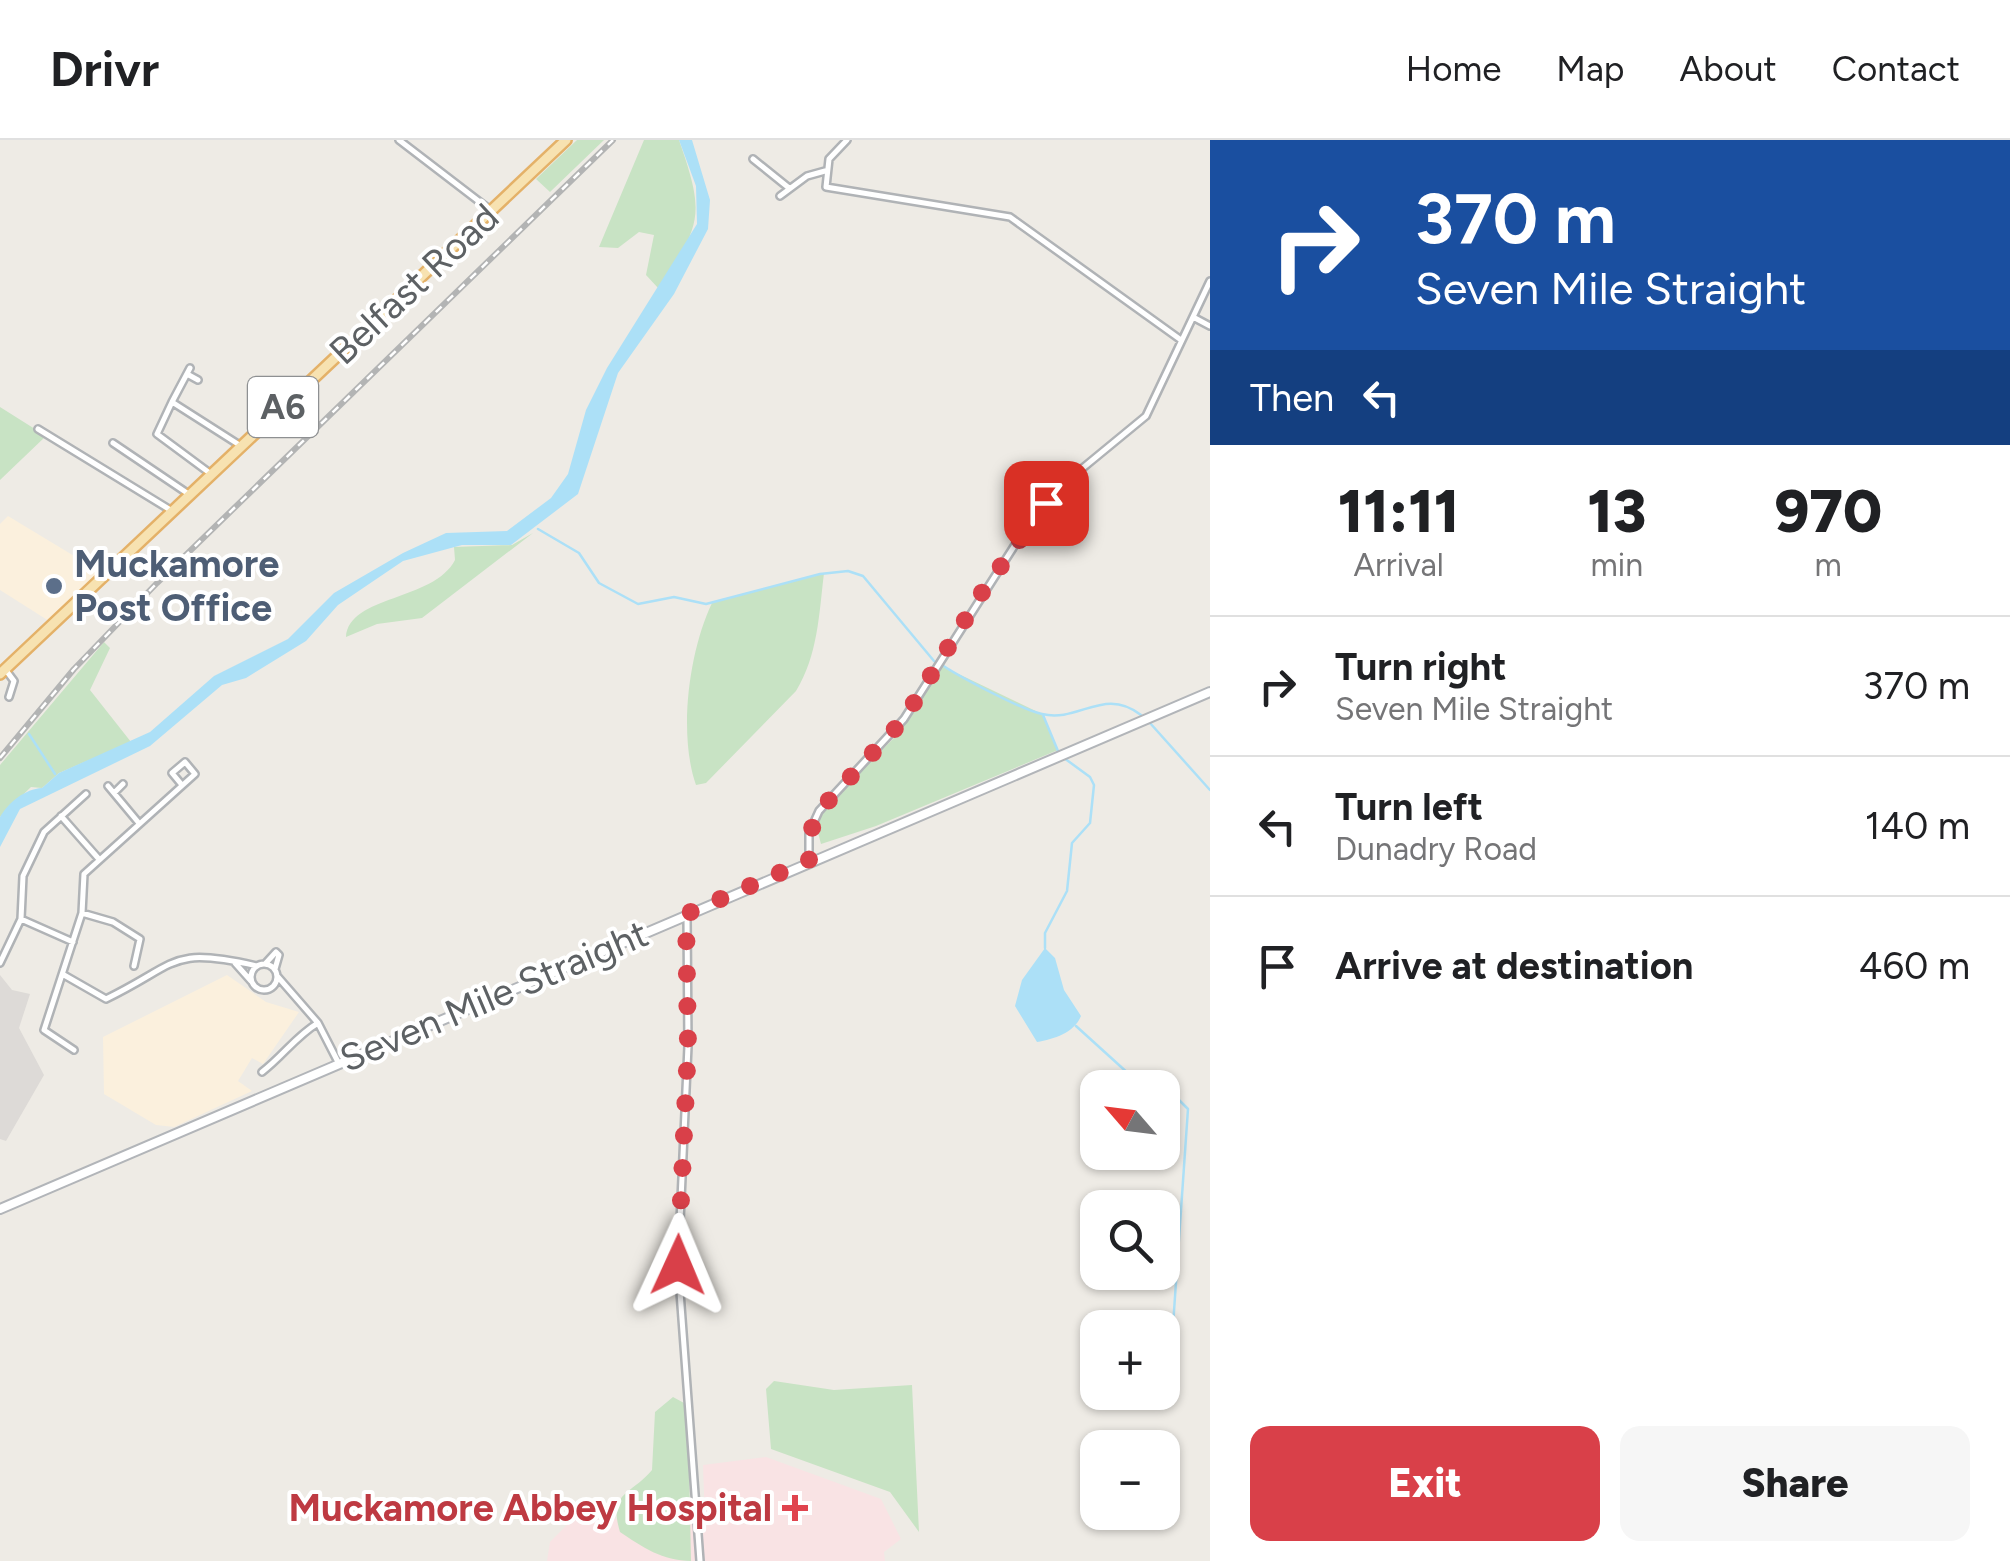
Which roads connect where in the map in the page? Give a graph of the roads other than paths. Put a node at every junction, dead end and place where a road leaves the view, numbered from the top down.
1 (398, 140) edge
2 (566, 140) edge
3 (847, 140) edge
4 (753, 158) dead end
5 (824, 172) junction
6 (790, 188) junction
7 (780, 196) dead end
8 (492, 211) junction
9 (1210, 281) edge
10 (1194, 317) junction
11 (1210, 326) edge
12 (1181, 340) junction
13 (198, 380) dead end
14 (172, 402) junction
15 (38, 429) dead end
16 (112, 443) dead end
17 (241, 446) junction
18 (212, 474) junction
19 (190, 495) junction
20 (172, 512) junction
21 (3, 672) edge
22 (1210, 692) edge
23 (8, 697) dead end
24 (123, 784) dead end
25 (182, 785) junction
26 (108, 786) dead end
27 (114, 793) junction
28 (86, 794) dead end
29 (61, 816) junction
30 (139, 823) junction
31 (98, 858) junction
32 (809, 860) junction
33 (82, 912) junction
34 (686, 914) junction
35 (21, 920) junction
36 (73, 942) junction
37 (228, 958) junction
38 (0, 963) edge
39 (264, 964) junction
40 (134, 966) dead end
41 (256, 966) junction
42 (276, 973) junction
43 (64, 975) junction
44 (251, 981) junction
45 (267, 990) junction
46 (291, 996) junction
47 (318, 1024) junction
48 (74, 1050) dead end
49 (338, 1062) junction
50 (262, 1072) dead end
51 (0, 1209) edge
52 (700, 1561) edge

1 - 8 street
2 - 8 main road, Belfast Road / A6
3 - 5 street
4 - 6 street
5 - 6 street
5 - 12 street
6 - 7 street
8 - 17 main road, Belfast Road / A6
9 - 10 street
10 - 11 street
10 - 12 street
12 - 32 street
13 - 14 street
14 - 17 street
14 - 18 street
15 - 20 street
16 - 19 street
17 - 18 main road, Belfast Road / A6
18 - 19 main road, Belfast Road / A6
19 - 20 main road, Belfast Road / A6
20 - 21 main road, Belfast Road / A6
21 - 23 street
22 - 32 main road, Seven Mile Straight
24 - 27 street
25 - 25 street
25 - 30 street
26 - 27 street
27 - 30 street
28 - 29 street
29 - 31 street
29 - 35 street
30 - 31 street
31 - 33 street
32 - 34 main road, Seven Mile Straight
33 - 36 street
33 - 40 street
34 - 49 main road, Seven Mile Straight
34 - 52 street
35 - 36 street
35 - 38 street
36 - 43 street
37 - 41 street
37 - 43 street
37 - 44 street
39 - 41 street
39 - 42 street
39 - 42 street
41 - 44 street
42 - 45 street
42 - 46 street
43 - 48 street
44 - 45 street
45 - 46 street
46 - 47 street
47 - 49 street
47 - 50 street
49 - 51 main road, Seven Mile Straight

